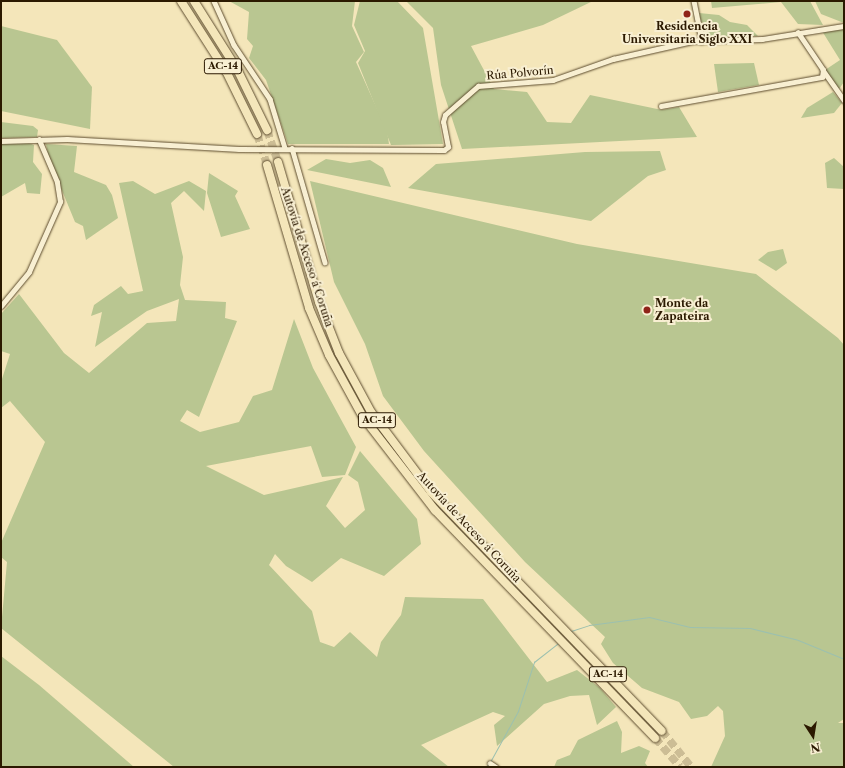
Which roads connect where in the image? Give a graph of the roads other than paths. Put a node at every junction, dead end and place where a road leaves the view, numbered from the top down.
1 (181, 1) edge
2 (194, 1) edge
3 (214, 1) edge
4 (694, 1) edge
5 (844, 26) edge
6 (798, 33) junction
7 (702, 41) junction
8 (823, 70) junction
9 (844, 100) edge
10 (661, 106) dead end
11 (267, 130) tunnel mouth
12 (256, 134) tunnel mouth
13 (39, 140) junction
14 (1, 141) edge
15 (288, 148) junction
16 (278, 162) tunnel mouth
17 (267, 165) tunnel mouth
18 (325, 262) dead end
19 (1, 306) edge
20 (662, 731) tunnel mouth
21 (655, 738) tunnel mouth
22 (490, 763) dead end
23 (496, 767) edge

1 - 12 highway, AC-14
2 - 11 highway, AC-14
3 - 15 street
4 - 7 street
5 - 6 street, Rúa Polvorín
6 - 7 street, Rúa Polvorín
6 - 8 street
7 - 15 street, Rúa Polvorín
8 - 9 street
8 - 10 street
13 - 14 street
13 - 15 street
13 - 19 street
15 - 18 street
16 - 20 highway, Autovía de Acceso á Coruña / AC-14
17 - 21 highway, Autovía de Acceso á Coruña / AC-14
22 - 23 street

